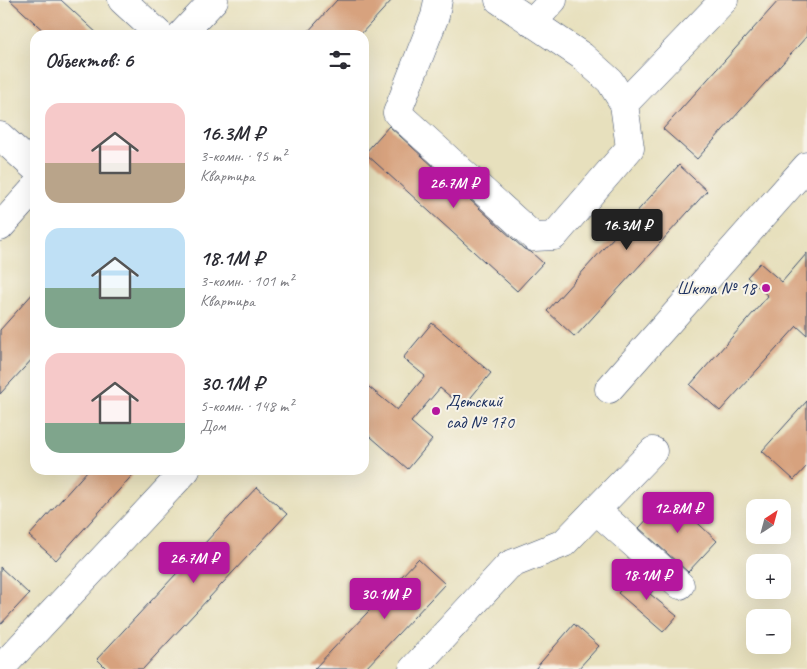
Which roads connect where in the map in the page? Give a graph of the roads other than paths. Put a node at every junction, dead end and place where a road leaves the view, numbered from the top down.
1 (122, 0) edge
2 (214, 0) edge
3 (438, 0) edge
4 (498, 0) edge
5 (553, 0) edge
6 (724, 0) edge
7 (532, 24) junction
8 (155, 30) edge
9 (187, 30) edge
10 (624, 104) junction
11 (0, 136) edge
12 (30, 163) edge
13 (807, 166) edge
14 (30, 194) edge
15 (0, 227) edge
16 (609, 389) dead end
17 (653, 451) dead end
18 (181, 475) edge
19 (596, 510) junction
20 (680, 585) dead end
21 (0, 669) edge
22 (413, 669) edge

1 - 8 lane
2 - 9 lane
3 - 10 lane
4 - 7 lane
5 - 7 lane
6 - 10 lane
7 - 10 lane
11 - 12 lane
13 - 16 lane
14 - 15 lane
17 - 19 lane
18 - 21 lane
19 - 20 lane
19 - 22 lane

